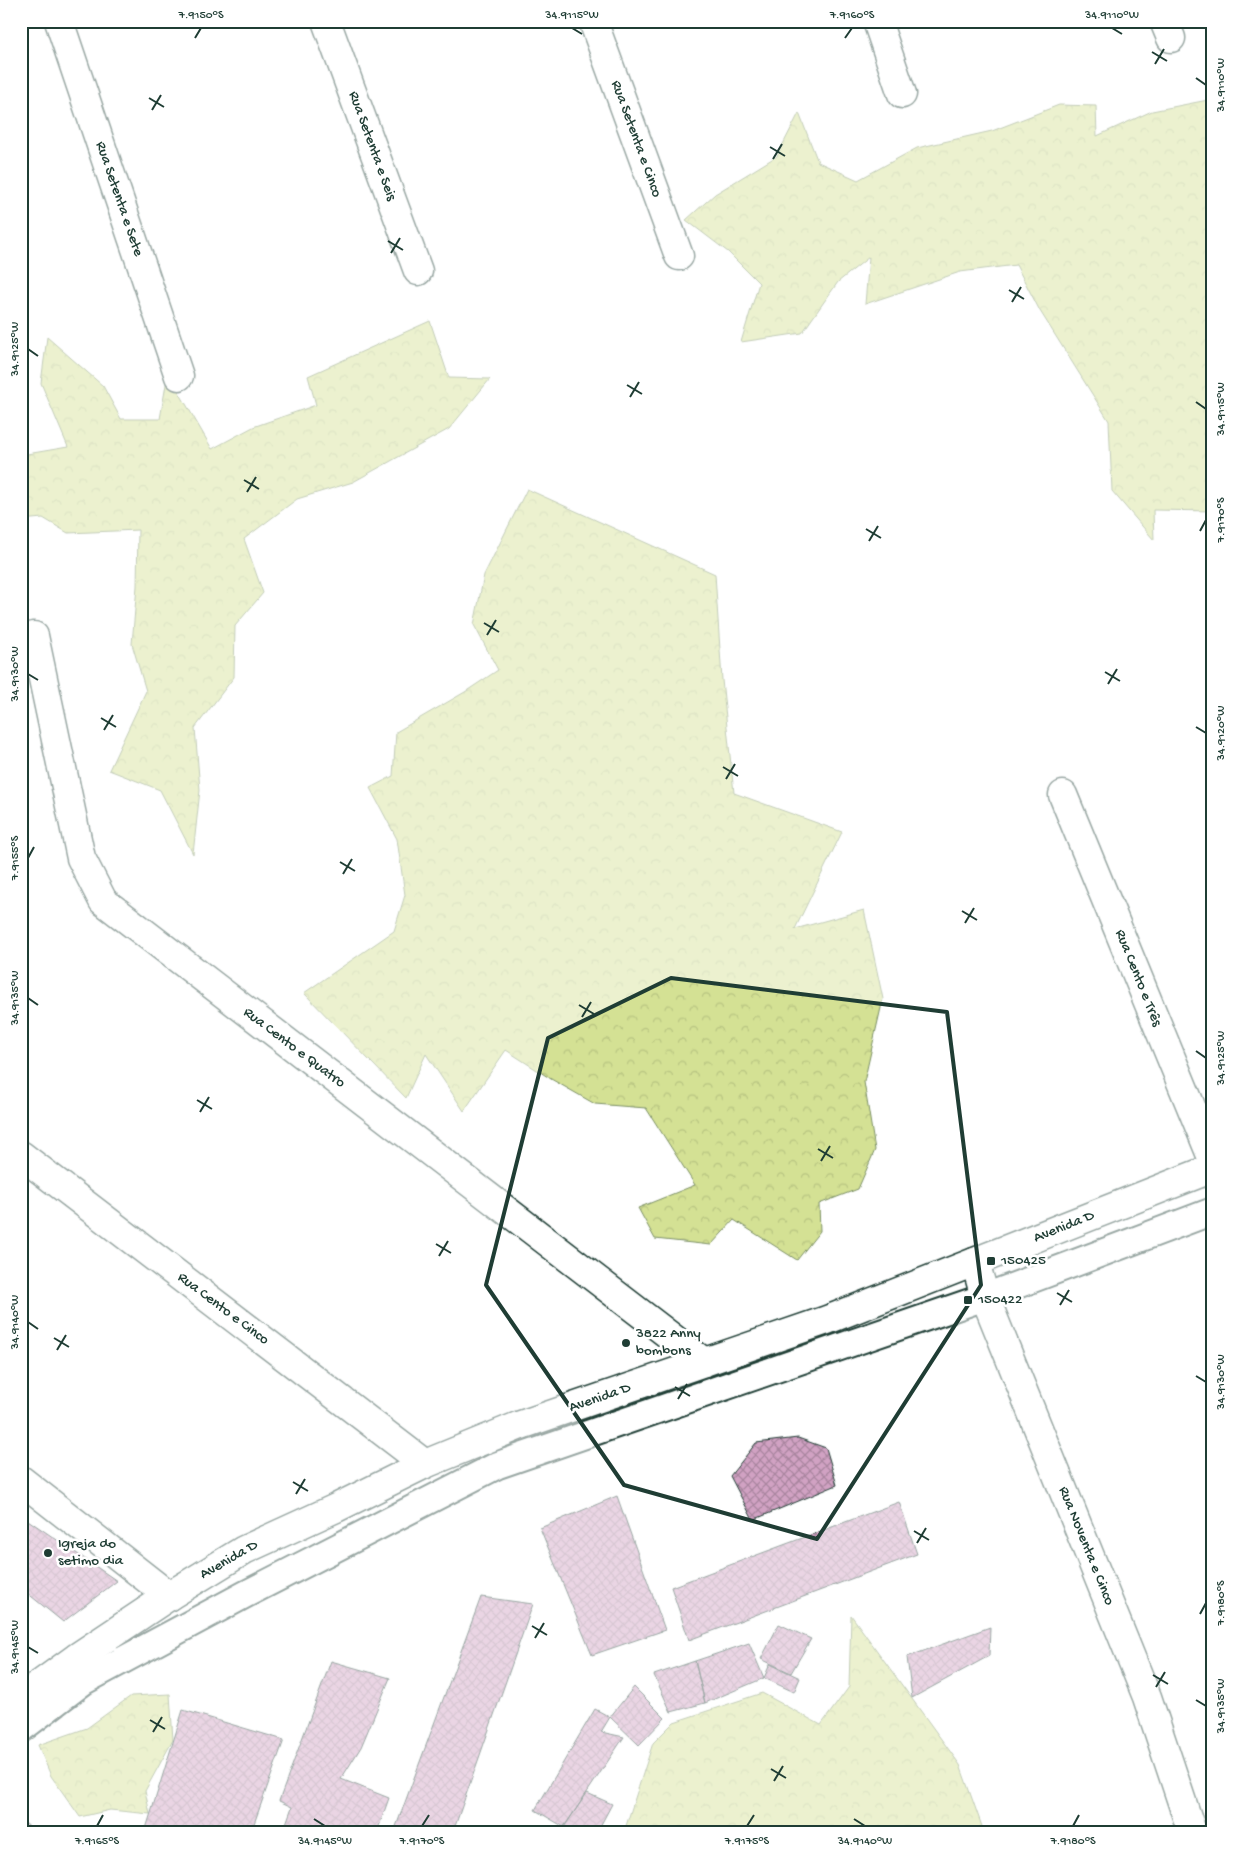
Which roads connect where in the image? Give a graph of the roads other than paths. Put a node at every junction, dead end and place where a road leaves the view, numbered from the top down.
1 (59, 21) edge
2 (326, 21) edge
3 (593, 21) edge
4 (877, 21) edge
5 (902, 94) dead end
6 (679, 256) dead end
7 (418, 271) dead end
8 (179, 376) dead end
9 (34, 636) dead end
10 (1062, 795) dead end
11 (21, 1155) edge
12 (1213, 1160) edge
13 (1213, 1168) edge
14 (1213, 1211) edge
15 (975, 1262) junction
16 (985, 1298) junction
17 (704, 1362) junction
18 (425, 1464) junction
19 (21, 1480) edge
20 (169, 1596) junction
21 (21, 1698) edge
22 (21, 1729) edge
23 (1192, 1832) edge

1 - 8 street, Rua Setenta e Sete
2 - 7 street, Rua Setenta e Seis
3 - 6 street, Rua Setenta e Cinco
4 - 5 street
9 - 17 street, Rua Cento e Quatro
10 - 12 street, Rua Cento e Três
11 - 18 street, Rua Cento e Cinco
13 - 15 street, Avenida D
14 - 16 street, Avenida D
15 - 16 street, Rua Noventa e Cinco
15 - 17 street, Avenida D
16 - 22 street, Avenida D
16 - 23 street, Rua Noventa e Cinco
17 - 18 street, Avenida D
18 - 20 street, Avenida D
19 - 20 street
20 - 21 street, Avenida D

